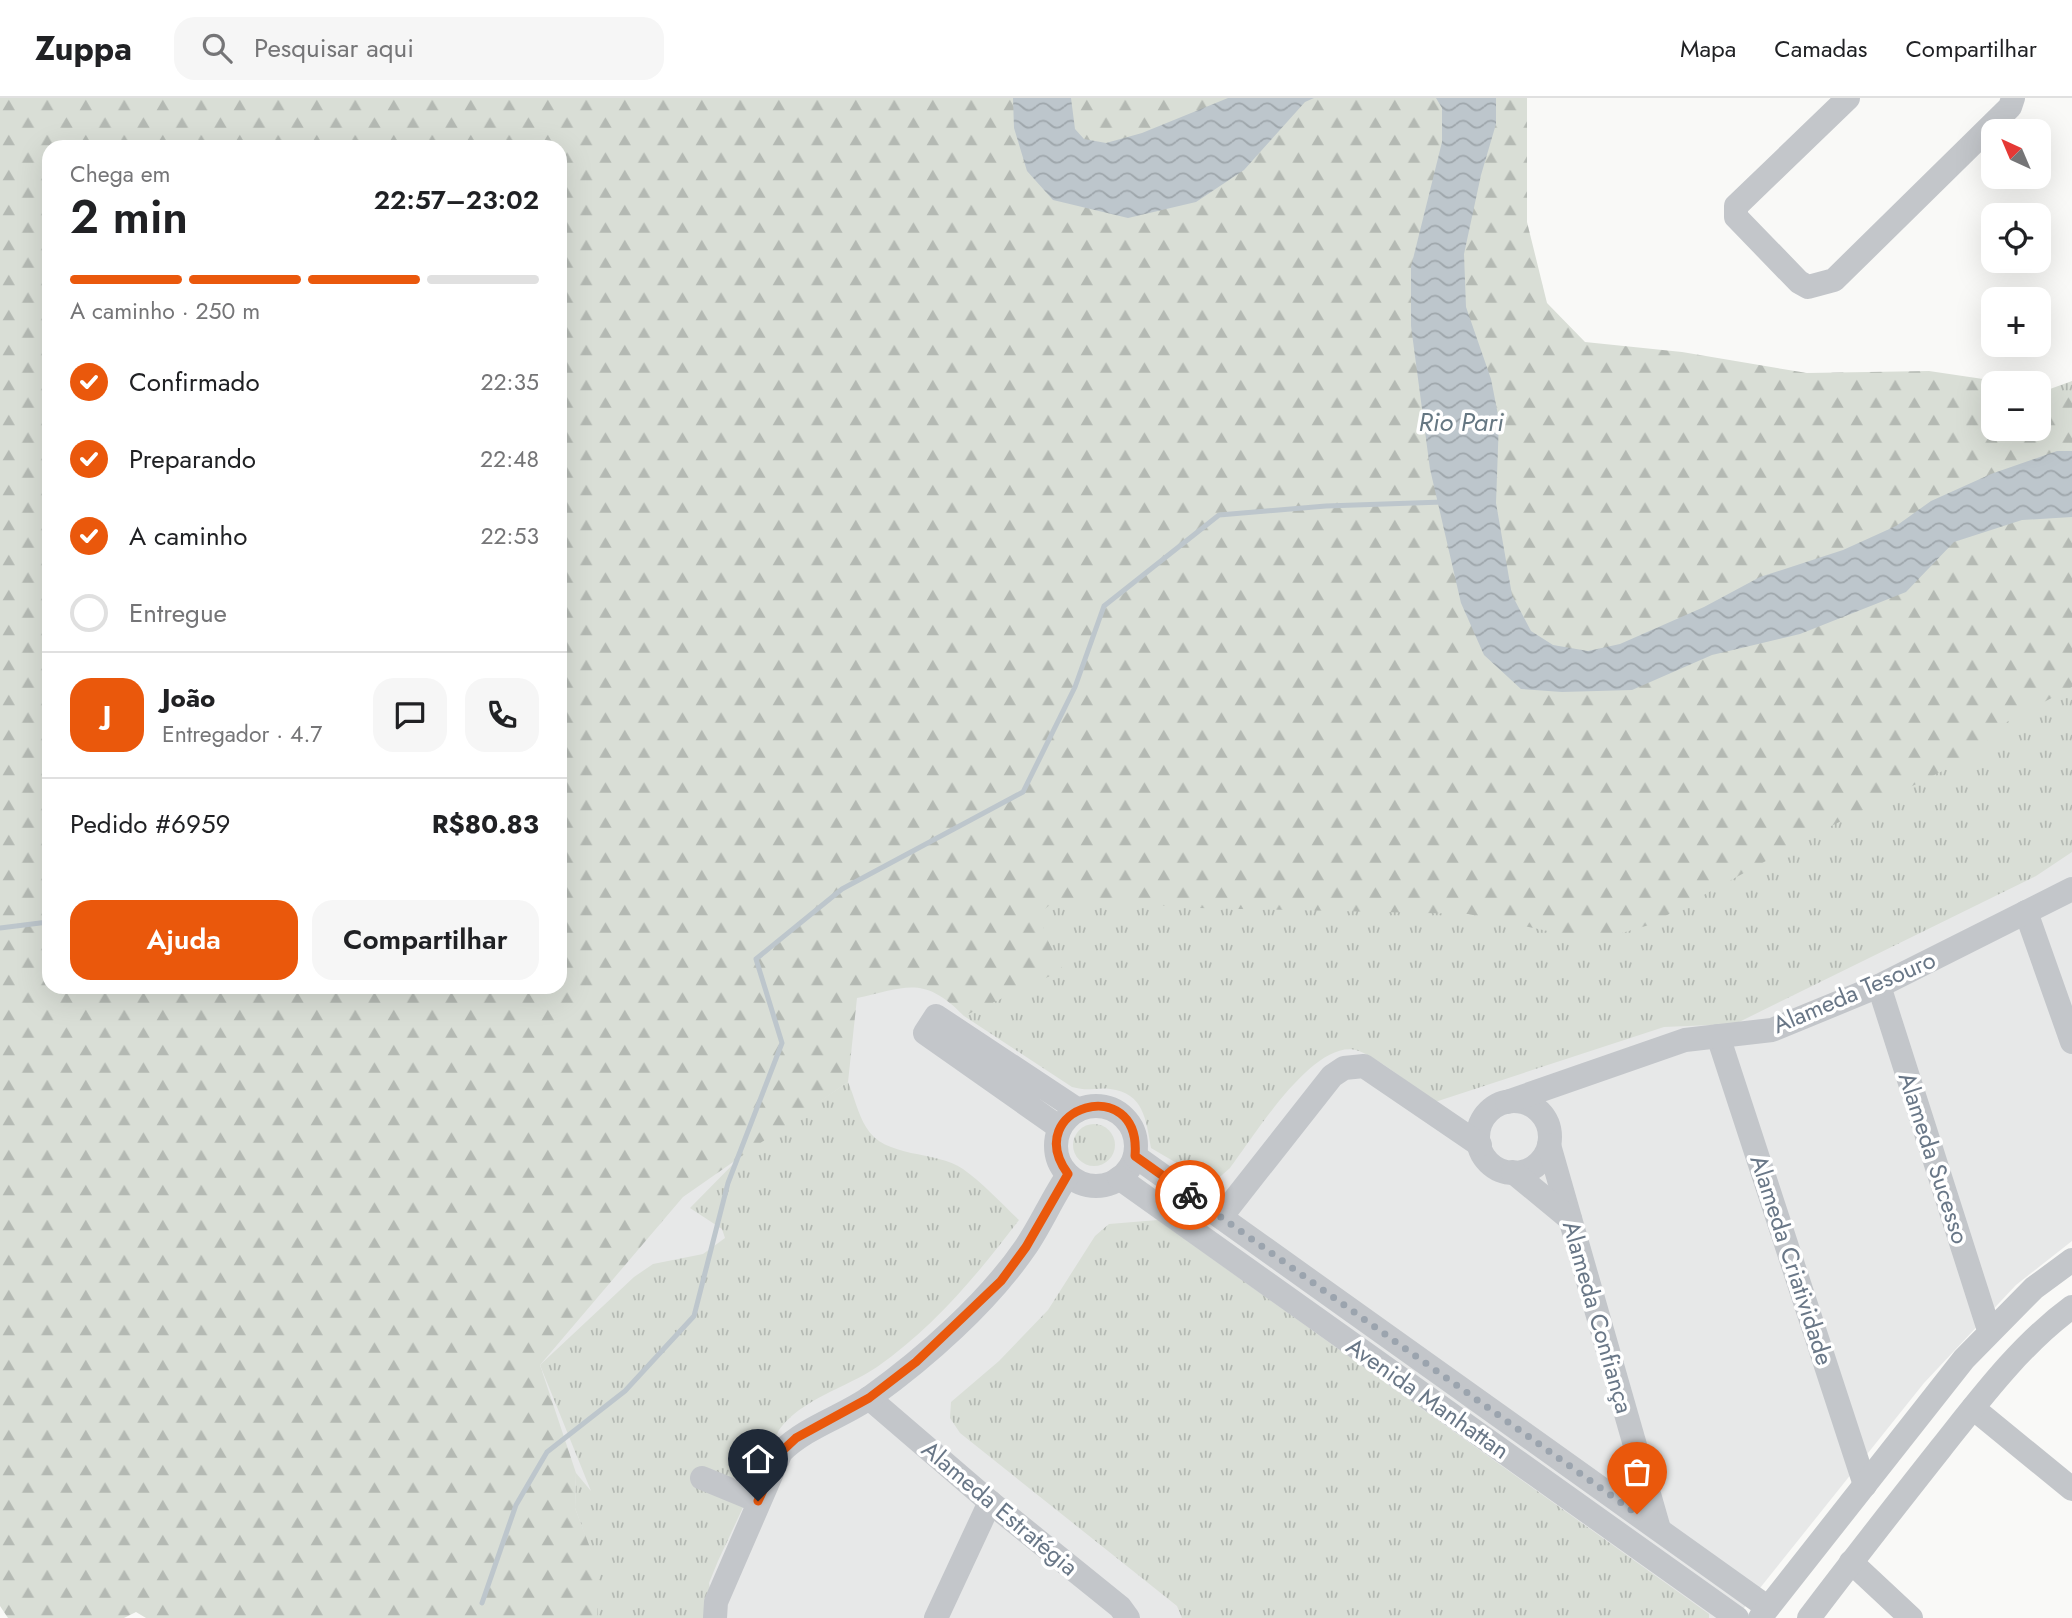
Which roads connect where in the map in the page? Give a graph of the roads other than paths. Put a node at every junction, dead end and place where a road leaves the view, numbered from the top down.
1 (1848, 98) edge
2 (2013, 98) edge
3 (2072, 889) edge
4 (2026, 912) junction
5 (1878, 986) junction
6 (1718, 1036) junction
7 (2072, 1042) edge
8 (1555, 1084) junction
9 (1501, 1104) junction
10 (1078, 1110) junction
11 (1543, 1117) junction
12 (1452, 1126) junction
13 (1060, 1128) junction
14 (1479, 1145) junction
15 (1549, 1145) junction
16 (1135, 1156) junction
17 (1513, 1172) junction
18 (1068, 1174) junction
19 (1119, 1178) junction
20 (1221, 1217) junction
21 (1570, 1219) junction
22 (2072, 1260) edge
23 (2072, 1307) edge
24 (1990, 1331) junction
25 (869, 1398) junction
26 (1973, 1408) junction
27 (702, 1478) dead end
28 (1865, 1485) junction
29 (2072, 1489) edge
30 (758, 1501) junction
31 (990, 1502) junction
32 (1659, 1530) junction
33 (1851, 1562) junction
34 (1764, 1613) edge
35 (715, 1618) edge
36 (936, 1618) edge
37 (1128, 1618) edge
38 (1737, 1618) edge
39 (1809, 1618) edge
40 (1911, 1618) edge

1 - 2 street
3 - 4 street, Alameda Tesouro
4 - 5 street, Alameda Tesouro
4 - 7 street
5 - 6 street, Alameda Tesouro
5 - 24 street, Alameda Sucesso
6 - 8 street, Alameda Tesouro
6 - 28 street, Alameda Criatividade
8 - 9 street, Alameda Tesouro
8 - 11 street
9 - 11 street
9 - 12 street, Alameda Tesouro
9 - 14 street
10 - 13 street
10 - 13 street
10 - 16 street
11 - 15 street
12 - 14 street
12 - 20 street
13 - 18 street
14 - 17 street
15 - 17 street
15 - 21 street, Alameda Confiança
16 - 19 street
16 - 20 street, Avenida Manhattan
17 - 21 street
18 - 19 street
18 - 25 street
19 - 38 street, Avenida Manhattan
20 - 32 street, Avenida Manhattan
21 - 32 street, Alameda Confiança
22 - 24 street
23 - 26 street
24 - 28 street
25 - 30 street
25 - 31 street, Alameda Estratégia
26 - 29 street
26 - 33 street
27 - 30 street
28 - 34 street
30 - 35 street
31 - 36 street
31 - 37 street, Alameda Estratégia
32 - 34 street, Avenida Manhattan
33 - 39 street
33 - 40 street

